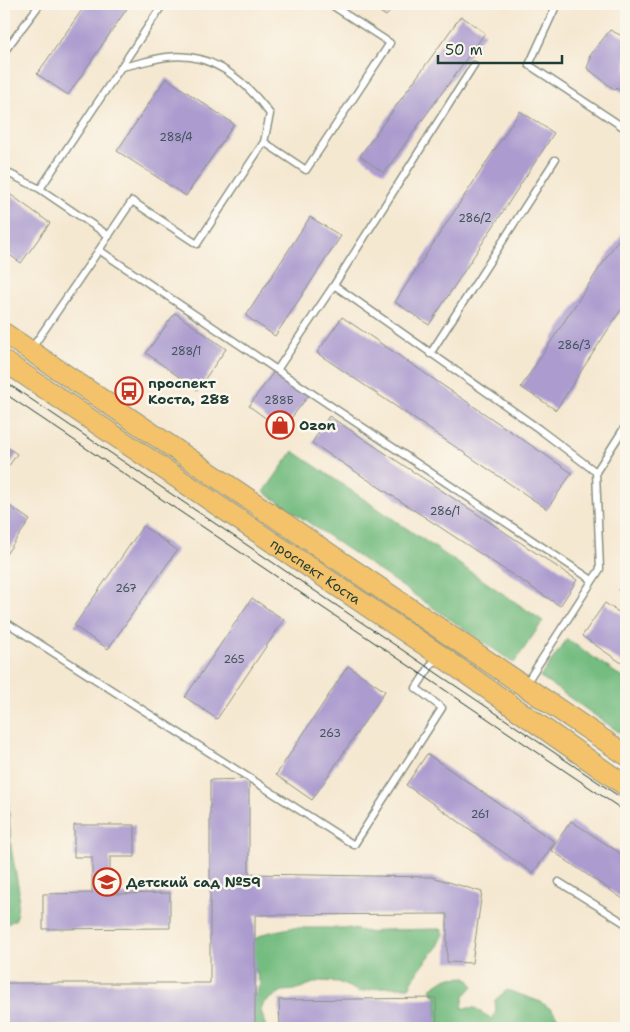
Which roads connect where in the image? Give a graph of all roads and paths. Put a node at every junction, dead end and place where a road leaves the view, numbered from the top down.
1 (40, 4) edge
2 (163, 4) edge
3 (330, 4) edge
4 (557, 4) edge
5 (4, 52) edge
6 (474, 65) dead end
7 (122, 67) junction
8 (626, 129) edge
9 (264, 142) junction
10 (555, 160) dead end
11 (4, 171) edge
12 (40, 190) junction
13 (109, 236) junction
14 (99, 250) junction
15 (334, 285) junction
16 (4, 333) edge
17 (30, 352) junction
18 (430, 354) junction
19 (4, 361) edge
20 (278, 370) junction
21 (626, 425) edge
22 (596, 472) junction
23 (592, 580) junction
24 (4, 621) edge
25 (438, 654) junction
26 (524, 686) junction
27 (626, 755) edge
28 (626, 786) edge
29 (559, 882) dead end
30 (626, 924) edge

1 - 5 lane
2 - 7 lane
3 - 9 lane
4 - 8 lane
6 - 15 lane
7 - 9 lane
7 - 12 lane
9 - 13 lane
10 - 18 lane
11 - 12 lane
12 - 13 lane
13 - 14 lane
14 - 17 lane
14 - 20 lane
15 - 18 lane
15 - 20 lane
16 - 17 main road, проспект Коста
17 - 26 main road, проспект Коста
18 - 22 lane
19 - 25 main road, проспект Коста
20 - 23 lane
21 - 22 lane
22 - 23 lane
23 - 26 lane
24 - 25 lane
25 - 28 main road, проспект Коста
26 - 27 main road, проспект Коста
29 - 30 lane

